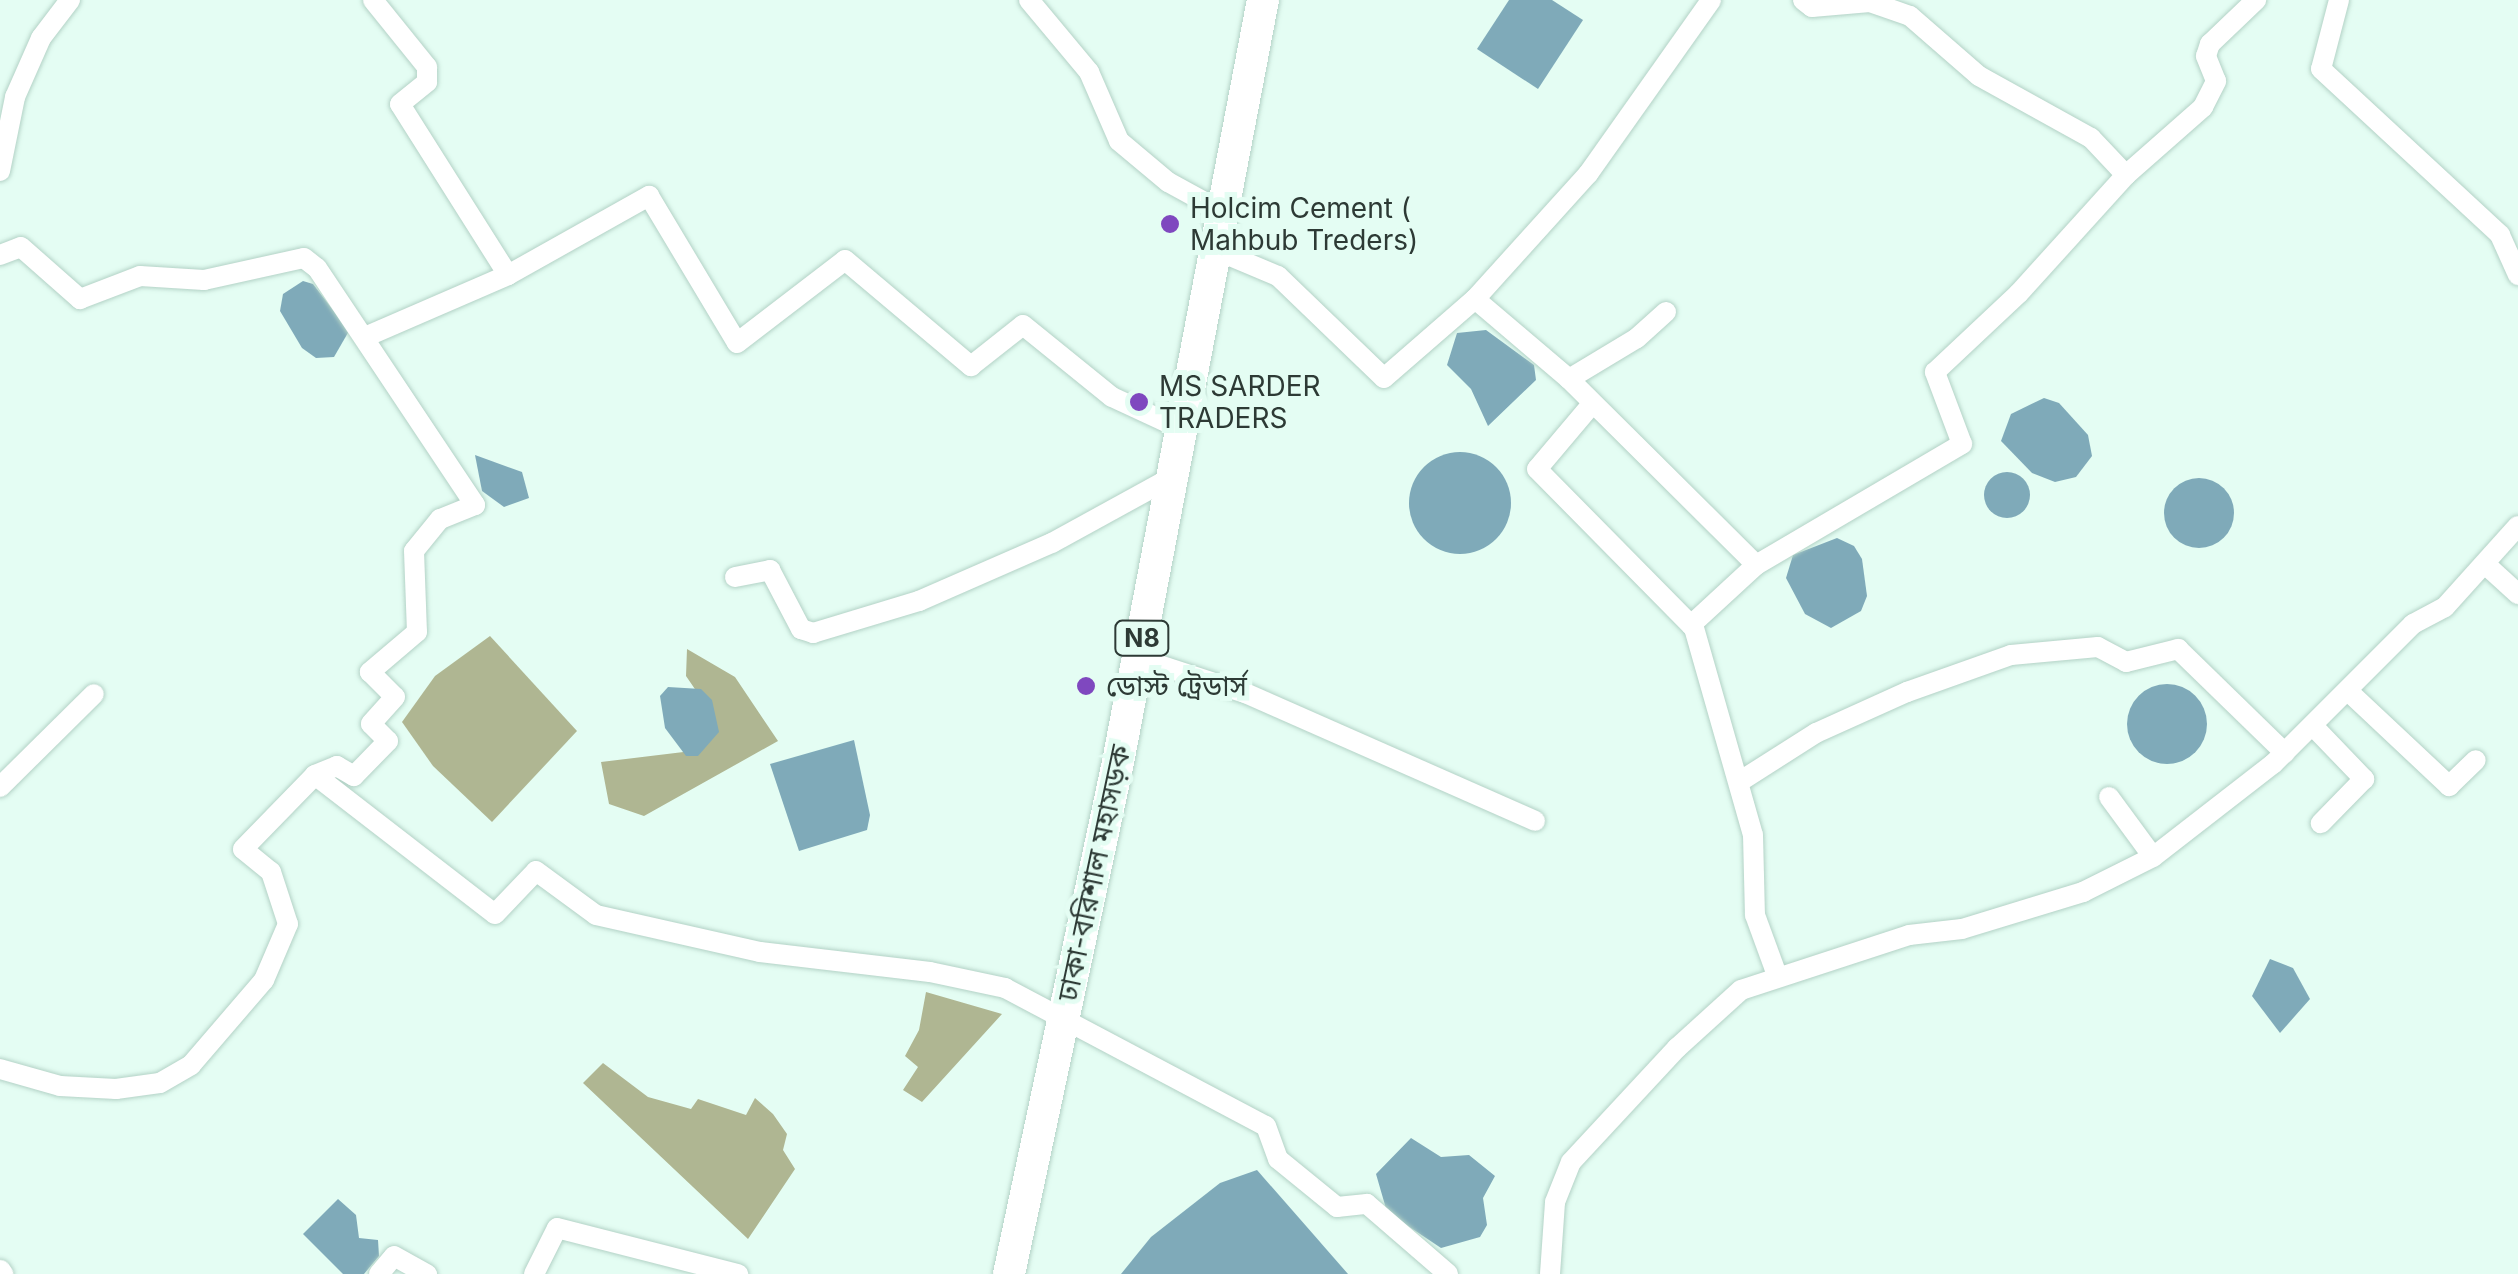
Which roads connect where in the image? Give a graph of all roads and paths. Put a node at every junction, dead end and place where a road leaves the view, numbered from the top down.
1 (70, 0) edge
2 (373, 0) edge
3 (1030, 0) edge
4 (1263, 0) edge
5 (1711, 0) edge
6 (1803, 0) edge
7 (2256, 0) edge
8 (2339, 0) edge
9 (0, 171) edge
10 (2126, 176) junction
11 (1222, 212) junction
12 (1216, 250) junction
13 (0, 255) edge
14 (508, 275) junction
15 (2518, 275) edge
16 (1475, 299) junction
17 (1666, 312) dead end
18 (365, 337) junction
19 (1569, 379) junction
20 (1592, 404) junction
21 (1183, 430) junction
22 (1174, 476) junction
23 (2518, 526) edge
24 (2485, 564) junction
25 (1756, 565) junction
26 (734, 577) dead end
27 (2518, 594) edge
28 (1691, 625) junction
29 (1138, 658) junction
30 (2348, 690) junction
31 (94, 694) dead end
32 (2313, 726) junction
33 (2285, 753) junction
34 (2476, 760) dead end
35 (315, 774) junction
36 (1739, 782) junction
37 (0, 787) edge
38 (2108, 798) dead end
39 (1535, 822) dead end
40 (2321, 822) dead end
41 (2153, 857) junction
42 (1777, 976) junction
43 (1064, 1015) junction
44 (0, 1069) edge
45 (379, 1274) edge
46 (427, 1274) edge
47 (534, 1274) edge
48 (738, 1274) edge
49 (1009, 1274) edge
50 (1448, 1274) edge
51 (1550, 1274) edge

1 - 9 street
2 - 14 street
3 - 11 street
4 - 11 highway, ঢাকা-বরিশাল মহাসড়ক / N8
5 - 16 street
6 - 10 street
7 - 10 street
8 - 15 street
10 - 25 street
11 - 12 highway, ঢাকা-বরিশাল মহাসড়ক / N8
12 - 16 street
12 - 21 highway, ঢাকা-বরিশাল মহাসড়ক / N8
13 - 18 street
14 - 18 street
14 - 21 street
16 - 19 street
17 - 19 street
18 - 35 street
19 - 20 street
20 - 25 street
20 - 28 street
21 - 22 highway, ঢাকা-বরিশাল মহাসড়ক / N8
22 - 26 street
22 - 29 highway, ঢাকা-বরিশাল মহাসড়ক / N8
23 - 24 street
24 - 27 street
24 - 30 street
25 - 28 street
28 - 36 street
29 - 39 street
29 - 43 highway, ঢাকা-বরিশাল মহাসড়ক / N8
30 - 32 street
30 - 34 street
31 - 37 street
32 - 33 street
32 - 40 street
33 - 36 street
33 - 41 street
35 - 43 street
35 - 44 street
36 - 42 street
38 - 41 street
41 - 42 street
42 - 51 street
43 - 49 highway, ঢাকা-বরিশাল মহাসড়ক / N8
43 - 50 street
45 - 46 street
47 - 48 street

